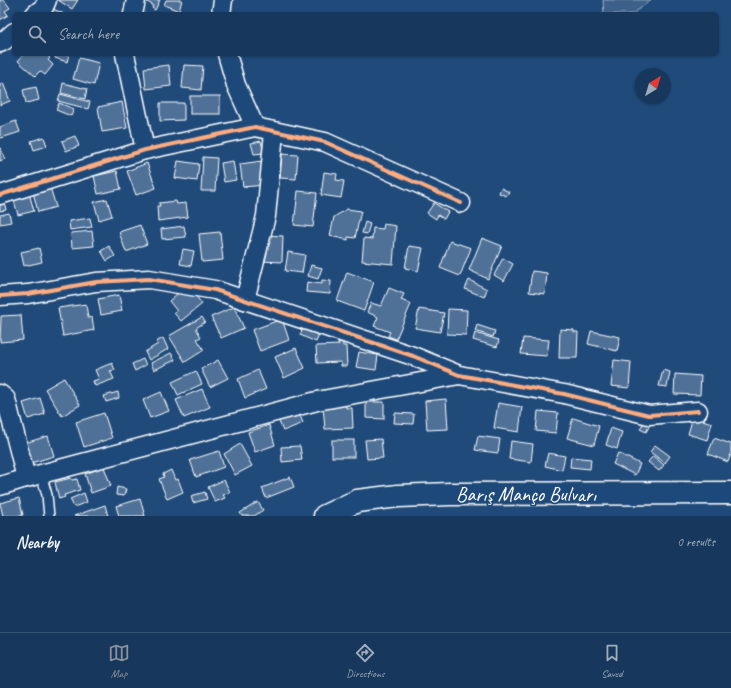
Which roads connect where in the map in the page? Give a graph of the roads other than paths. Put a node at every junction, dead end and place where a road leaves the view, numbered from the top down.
1 (47, 0) edge
2 (136, 0) edge
3 (223, 0) edge
4 (38, 12) edge
5 (133, 12) edge
6 (221, 12) edge
7 (12, 34) edge
8 (0, 43) edge
9 (125, 56) edge
10 (228, 56) edge
11 (255, 127) junction
12 (274, 132) junction
13 (145, 150) junction
14 (0, 195) edge
15 (461, 203) dead end
16 (0, 296) edge
17 (245, 300) junction
18 (459, 375) junction
19 (0, 394) edge
20 (698, 411) dead end
21 (34, 476) junction
22 (0, 486) edge
23 (731, 493) edge
24 (49, 516) edge
25 (326, 516) edge

1 - 4 street
2 - 5 street
3 - 6 street
7 - 8 street
9 - 13 street
10 - 11 street
11 - 12 street
11 - 13 street
12 - 15 street
12 - 17 street
13 - 14 street
16 - 17 street
17 - 18 street
18 - 20 street
18 - 21 street
19 - 21 street
21 - 22 street
21 - 24 lane
23 - 25 main road, Barış Manço Bulvarı

